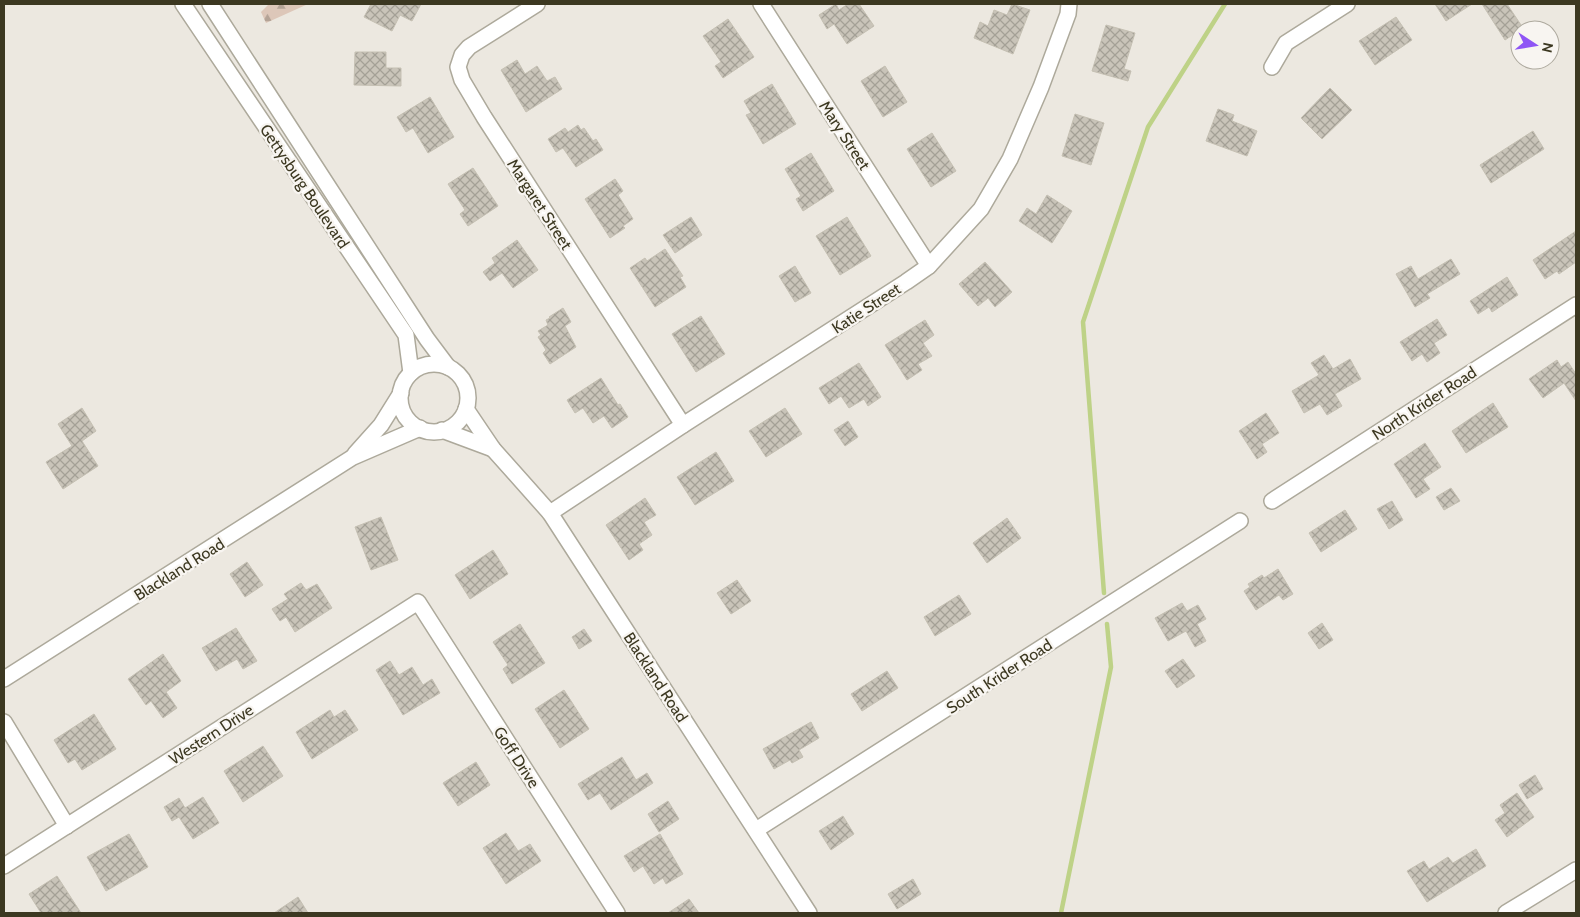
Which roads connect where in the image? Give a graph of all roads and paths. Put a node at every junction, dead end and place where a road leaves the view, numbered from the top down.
1 (183, 4) edge
2 (210, 4) edge
3 (537, 4) edge
4 (761, 4) edge
5 (1069, 4) edge
6 (1347, 4) edge
7 (1272, 67) dead end
8 (929, 266) junction
9 (1576, 305) edge
10 (448, 367) junction
11 (412, 373) junction
12 (401, 393) junction
13 (466, 409) junction
14 (683, 425) junction
15 (420, 428) junction
16 (442, 430) junction
17 (493, 449) junction
18 (353, 457) junction
19 (1272, 501) dead end
20 (550, 513) junction
21 (1240, 521) dead end
22 (418, 602) joint
23 (4, 679) edge
24 (4, 722) edge
25 (67, 826) junction
26 (756, 830) junction
27 (4, 866) edge
28 (1576, 870) edge
29 (617, 913) edge
30 (809, 913) edge
31 (1506, 913) edge

1 - 11 street, Gettysburg Boulevard
2 - 10 street, Gettysburg Boulevard
3 - 14 street, Margaret Street
4 - 8 street, Mary Street
5 - 8 street, Katie Street
6 - 7 street
8 - 14 street, Katie Street
9 - 19 street, North Krider Road
10 - 11 street
10 - 13 street
11 - 12 street
12 - 15 street
12 - 18 street, Blackland Road
13 - 16 street
13 - 17 street, Blackland Road
14 - 20 street, Katie Street
15 - 16 street
15 - 18 street, Blackland Road
16 - 17 street, Blackland Road
17 - 20 street, Blackland Road
18 - 23 street, Blackland Road
20 - 26 street, Blackland Road
21 - 26 street, South Krider Road
22 - 25 street, Western Drive
22 - 29 street, Goff Drive
24 - 25 street
25 - 27 street, Western Drive
26 - 30 street, Blackland Road
28 - 31 street

